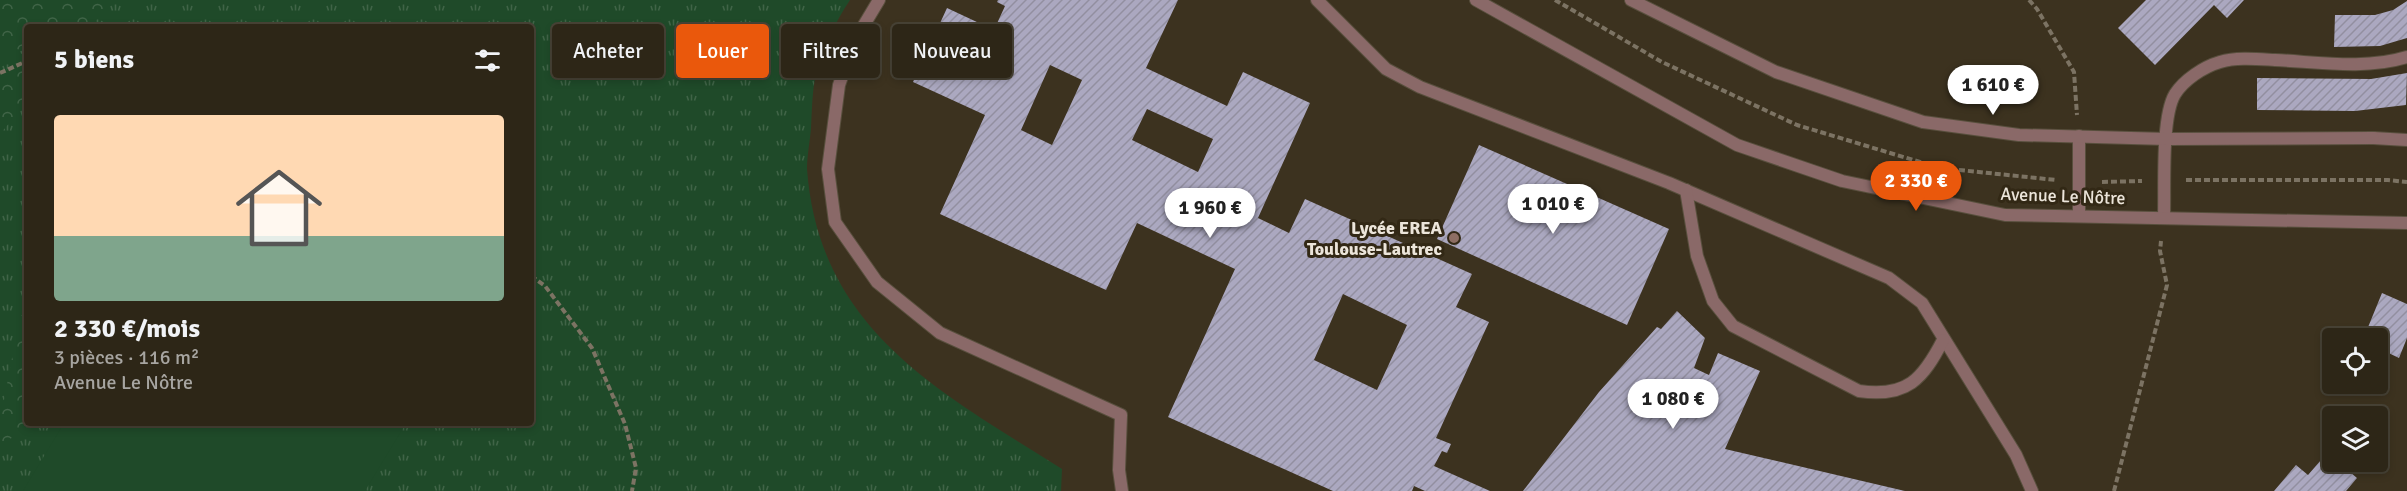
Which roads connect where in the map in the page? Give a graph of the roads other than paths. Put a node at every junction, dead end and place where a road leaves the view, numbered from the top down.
1 (879, 0) edge
2 (1317, 0) edge
3 (1476, 0) edge
4 (1631, 0) edge
5 (2407, 57) edge
6 (2079, 136) junction
7 (2167, 139) junction
8 (2405, 139) edge
9 (1686, 190) junction
10 (2079, 216) junction
11 (2164, 217) junction
12 (2407, 223) edge
13 (1943, 340) junction
14 (1122, 491) edge
15 (2032, 491) edge

1 - 14 street
2 - 9 street
3 - 10 street, Avenue Le Nôtre
4 - 6 street
5 - 7 street
6 - 7 street
6 - 10 street
7 - 8 street
7 - 11 street
9 - 13 street
9 - 13 street
10 - 11 street, Avenue Le Nôtre
11 - 12 street, Avenue Le Nôtre
13 - 15 street

